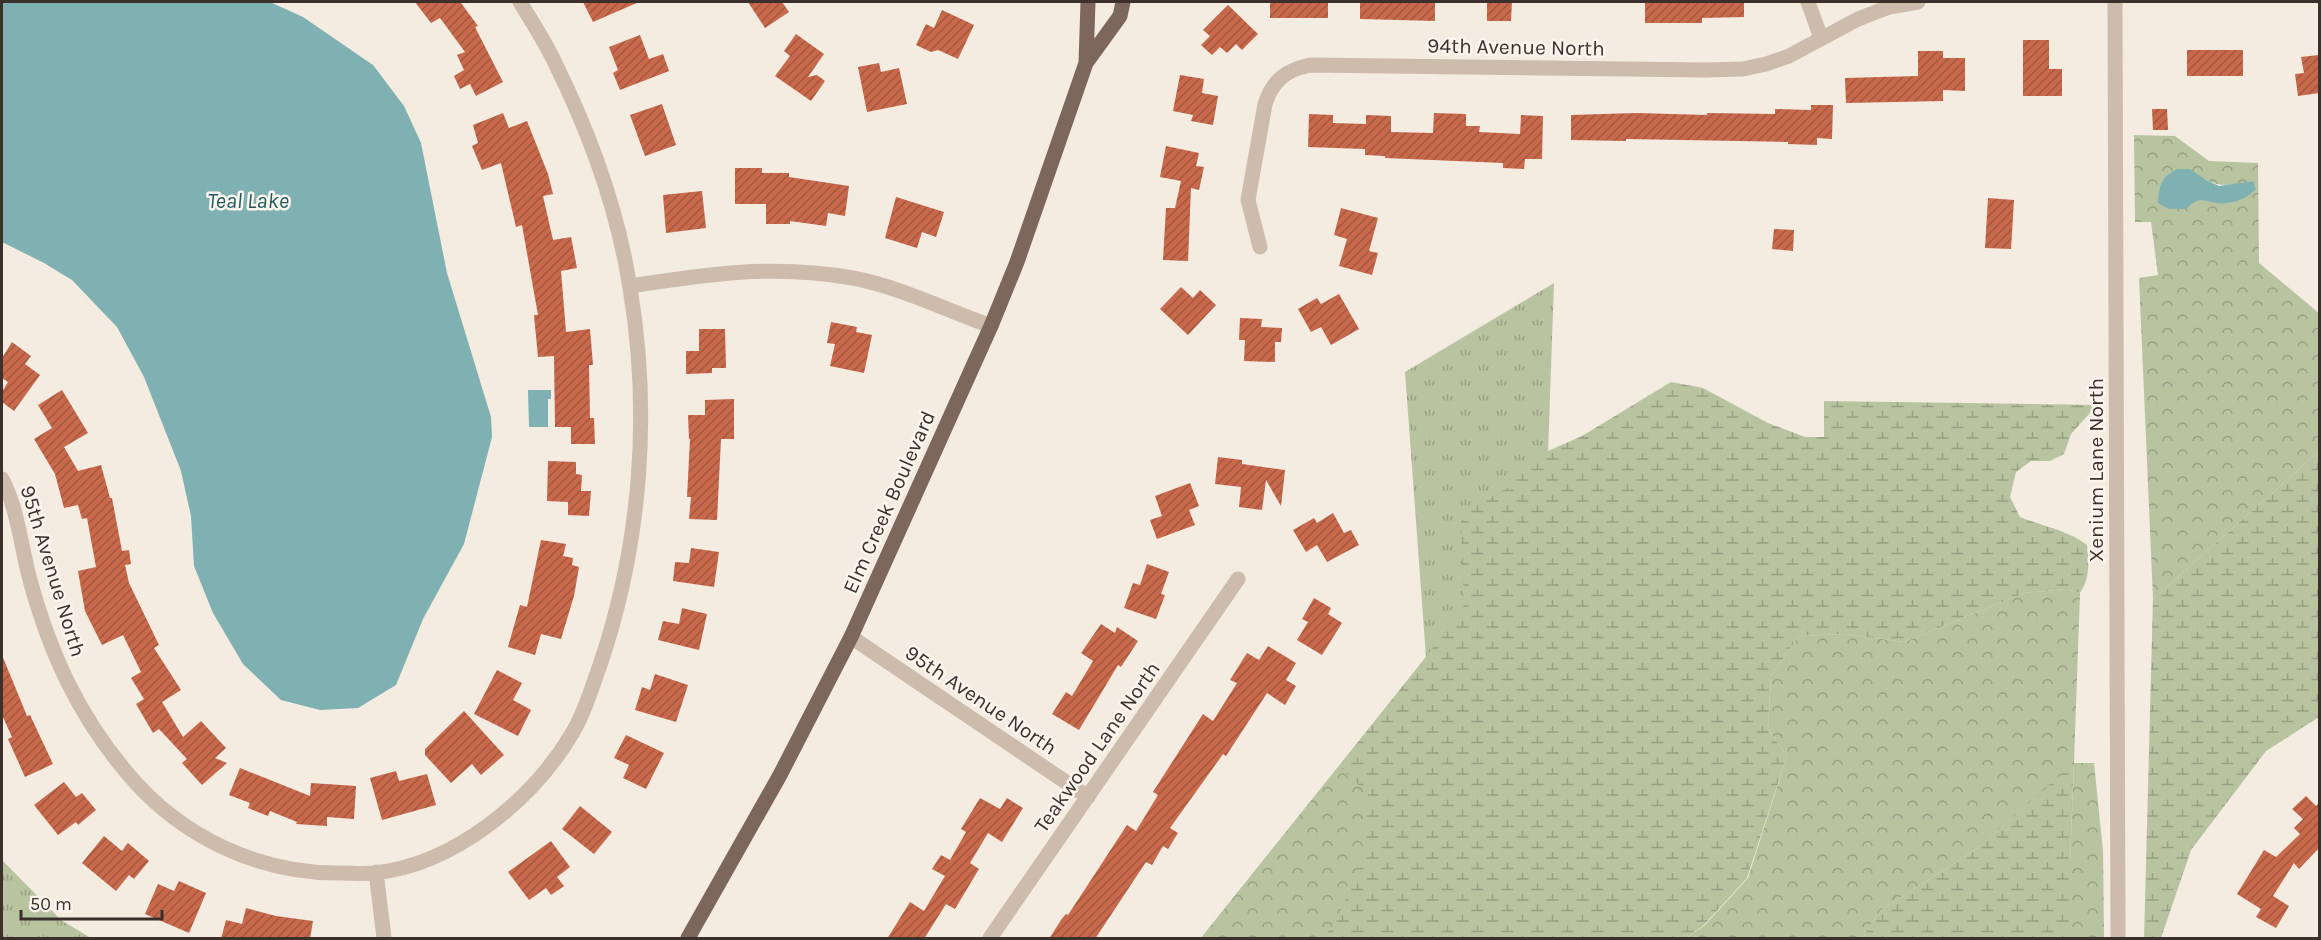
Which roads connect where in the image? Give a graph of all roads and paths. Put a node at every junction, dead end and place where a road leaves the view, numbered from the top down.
1 (520, 2) edge
2 (1088, 2) edge
3 (1123, 2) edge
4 (1808, 2) edge
5 (1918, 2) edge
6 (2115, 2) edge
7 (1821, 38) junction
8 (1086, 63) junction
9 (1260, 247) dead end
10 (630, 286) junction
11 (991, 326) junction
12 (2, 479) edge
13 (1238, 579) dead end
14 (850, 637) junction
15 (1088, 797) junction
16 (376, 873) junction
17 (384, 939) edge
18 (688, 939) edge
19 (990, 939) edge
20 (2118, 939) edge

1 - 10 street, 95th Avenue North
2 - 8 main road, Elm Creek Boulevard
3 - 8 main road, Elm Creek Boulevard
4 - 7 street
5 - 7 street, 94th Avenue North
6 - 20 street, Xenium Lane North
7 - 9 street, 94th Avenue North
8 - 11 main road, Elm Creek Boulevard
10 - 11 street
10 - 16 street, 95th Avenue North
11 - 14 main road, Elm Creek Boulevard
12 - 16 street, 95th Avenue North
13 - 15 street, Teakwood Lane North
14 - 15 street, 95th Avenue North
14 - 18 main road, Elm Creek Boulevard
15 - 19 street, Teakwood Lane North
16 - 17 street

